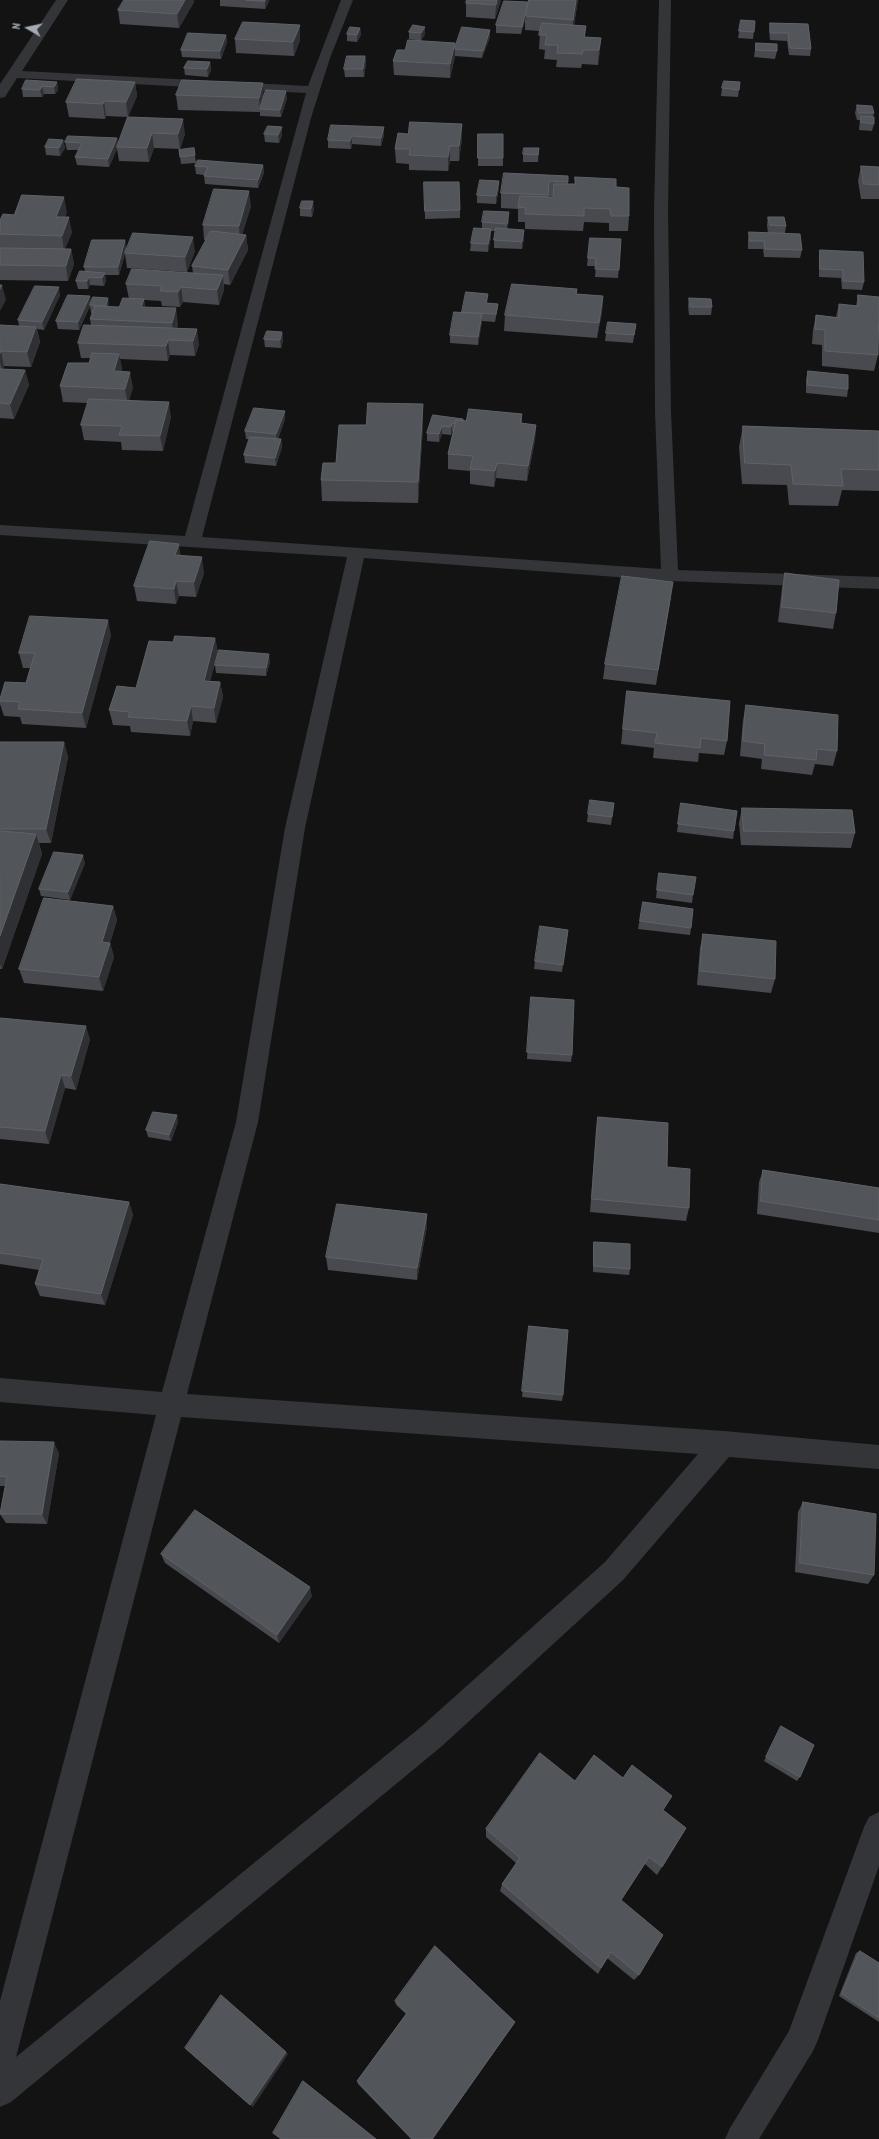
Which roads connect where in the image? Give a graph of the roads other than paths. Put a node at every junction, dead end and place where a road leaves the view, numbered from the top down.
1 (62, 0) edge
2 (347, 0) edge
3 (665, 0) edge
4 (13, 74) junction
5 (313, 90) junction
6 (0, 94) edge
7 (0, 530) edge
8 (192, 543) junction
9 (357, 552) junction
10 (670, 575) junction
11 (879, 583) edge
12 (0, 1390) edge
13 (171, 1406) junction
14 (724, 1443) junction
15 (879, 1457) edge
16 (879, 1827) edge
17 (0, 2060) edge
18 (0, 2091) edge
19 (741, 2139) edge

1 - 4 street
2 - 5 street
3 - 10 street
4 - 5 street
4 - 6 street
5 - 8 street
7 - 8 street
8 - 9 street
9 - 10 street
9 - 13 street
10 - 11 street
12 - 13 street
13 - 14 street
13 - 17 street
14 - 15 street
14 - 18 street
16 - 19 street

